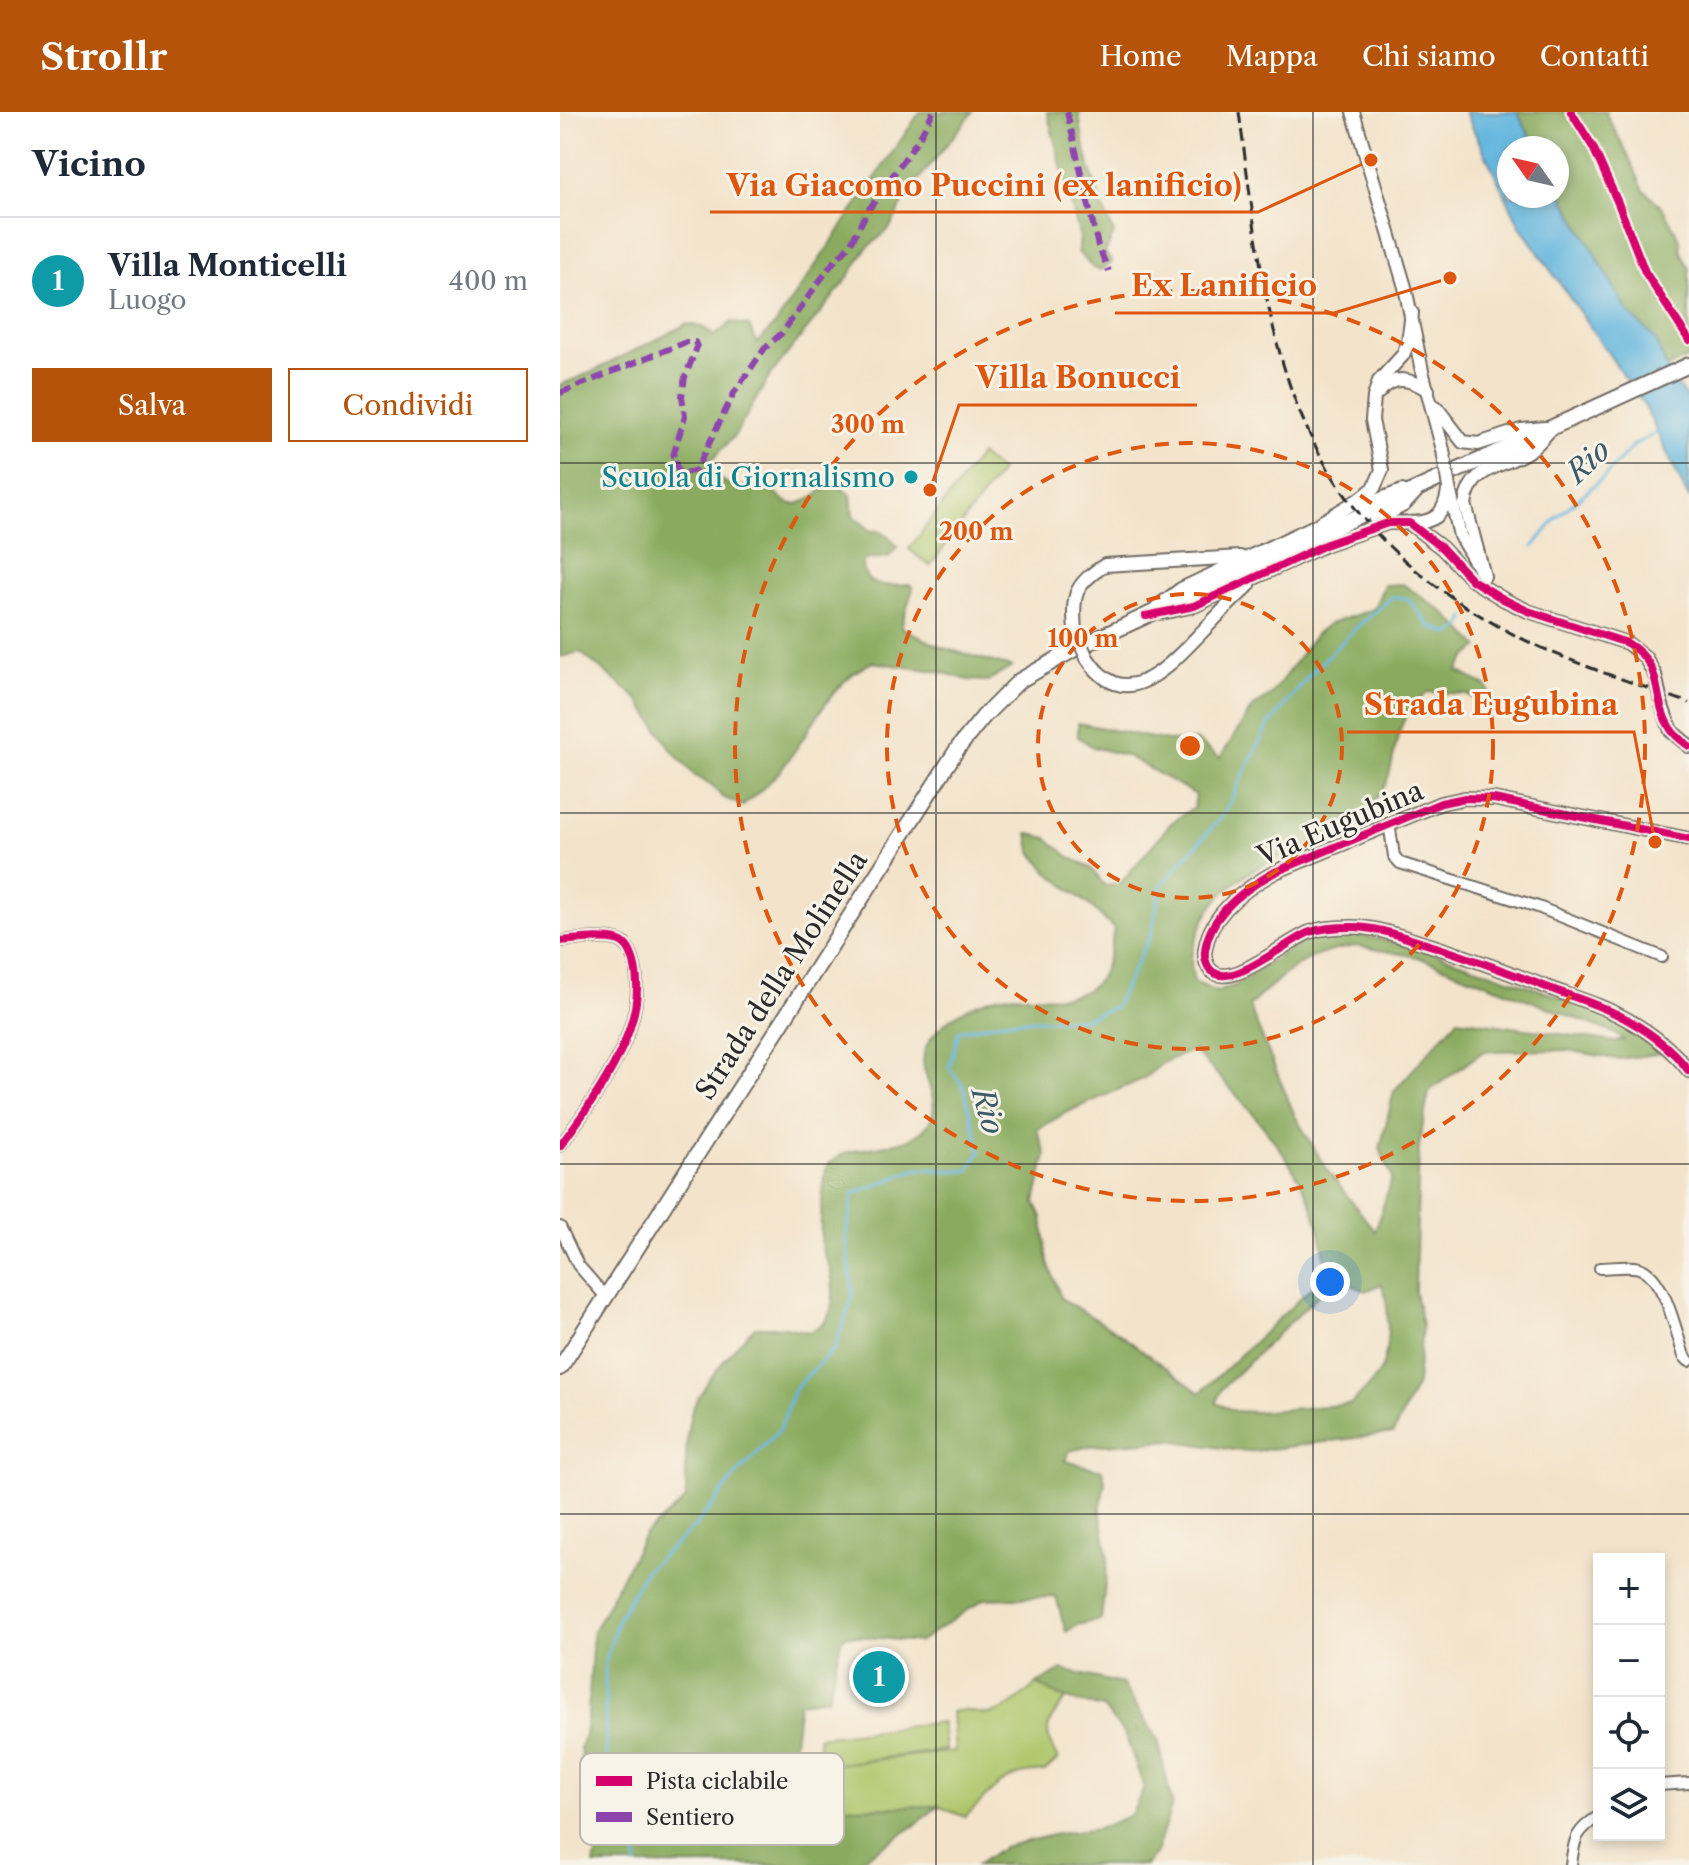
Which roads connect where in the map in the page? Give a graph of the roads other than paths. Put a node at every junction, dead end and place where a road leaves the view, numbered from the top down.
1 (1353, 112) edge
2 (1412, 313) junction
3 (1689, 365) edge
4 (1430, 395) junction
5 (1374, 397) junction
6 (1553, 427) junction
7 (1421, 487) junction
8 (1449, 488) junction
9 (1409, 523) junction
10 (1317, 525) junction
11 (1327, 544) junction
12 (1247, 557) junction
13 (1259, 576) junction
14 (1484, 576) junction
15 (1503, 599) junction
16 (1146, 616) junction
17 (1689, 746) edge
18 (1389, 823) junction
19 (1689, 839) edge
20 (560, 941) edge
21 (1662, 957) dead end
22 (1689, 1071) edge
23 (560, 1146) edge
24 (560, 1227) edge
25 (1600, 1268) dead end
26 (605, 1296) junction
27 (1689, 1361) edge
28 (560, 1368) edge
29 (1689, 1783) edge
30 (1665, 1785) edge
31 (1593, 1820) edge
32 (1571, 1865) edge

1 - 2 street
2 - 4 street
2 - 5 street
3 - 6 main road, Strada della Molinella
4 - 5 street
4 - 6 street
4 - 8 street, bridge
5 - 10 street
6 - 7 main road, Strada della Molinella
6 - 14 street, Strada della Molinella
7 - 10 street, Strada della Molinella
7 - 11 street, Strada della Molinella
7 - 16 main road, Strada della Molinella
8 - 9 street
8 - 14 street
9 - 11 street
9 - 15 street
10 - 12 street, Strada della Molinella
11 - 13 street
12 - 13 street, bridge
12 - 16 street, Strada della Molinella
13 - 16 street, Strada della Molinella
14 - 15 street, Strada della Molinella
15 - 17 street, bridge
16 - 26 main road, Strada della Molinella
18 - 19 street, Via Eugubina
18 - 21 street, Via Eugubina
18 - 22 street, Via Eugubina
20 - 23 street
24 - 26 street
25 - 27 street
26 - 28 main road, Strada della Molinella
29 - 30 street
31 - 32 street

